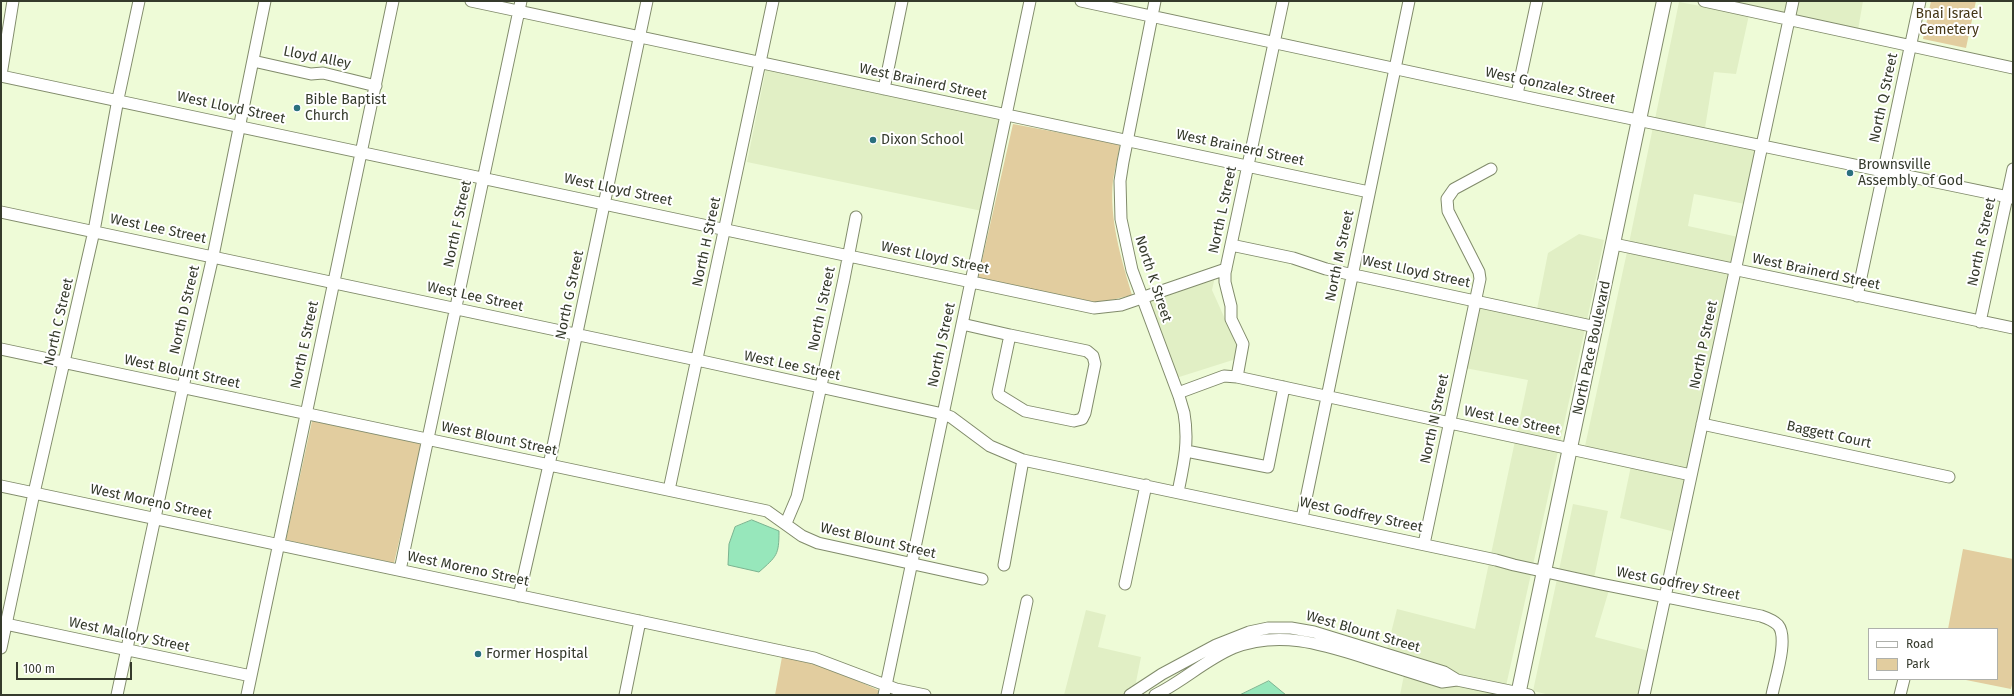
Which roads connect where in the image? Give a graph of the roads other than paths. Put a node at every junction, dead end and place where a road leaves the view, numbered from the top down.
1 (13, 1) edge
2 (139, 1) edge
3 (266, 1) edge
4 (393, 1) edge
5 (471, 1) edge
6 (647, 1) edge
7 (773, 1) edge
8 (902, 1) edge
9 (1030, 1) edge
10 (1081, 1) edge
11 (1156, 1) edge
12 (1283, 1) edge
13 (1409, 1) edge
14 (1537, 1) edge
15 (1664, 1) edge
16 (1704, 1) edge
17 (1793, 1) edge
18 (1920, 1) edge
19 (520, 6) edge
20 (1152, 16) junction
21 (1789, 20) junction
22 (640, 37) junction
23 (1274, 42) junction
24 (1911, 46) junction
25 (253, 61) junction
26 (760, 62) junction
27 (1395, 68) junction
28 (2013, 68) edge
29 (1, 76) edge
30 (376, 86) junction
31 (884, 89) junction
32 (1517, 94) junction
33 (118, 100) junction
34 (1006, 115) junction
35 (1640, 120) junction
36 (239, 125) junction
37 (1127, 140) junction
38 (1762, 145) junction
39 (362, 151) junction
40 (1247, 165) junction
41 (1491, 169) dead end
42 (2013, 169) edge
43 (1884, 171) junction
44 (484, 177) junction
45 (1369, 192) junction
46 (2010, 198) edge
47 (604, 203) junction
48 (1, 212) edge
49 (856, 217) dead end
50 (725, 228) junction
51 (94, 231) junction
52 (1614, 244) junction
53 (1231, 245) junction
54 (849, 255) junction
55 (213, 256) junction
56 (1226, 269) junction
57 (1735, 270) junction
58 (1352, 274) junction
59 (334, 282) junction
60 (971, 282) junction
61 (1858, 296) junction
62 (1142, 298) junction
63 (1475, 300) junction
64 (456, 308) junction
65 (1980, 322) junction
66 (962, 324) junction
67 (1596, 327) junction
68 (2013, 328) edge
69 (577, 334) junction
70 (1010, 335) junction
71 (1, 349) edge
72 (697, 360) junction
73 (65, 362) junction
74 (1237, 377) junction
75 (183, 387) junction
76 (1284, 387) junction
77 (821, 388) junction
78 (1178, 394) junction
79 (1327, 396) junction
80 (306, 414) junction
81 (943, 414) junction
82 (1450, 423) junction
83 (1702, 424) junction
84 (428, 439) junction
85 (1570, 449) junction
86 (1186, 451) junction
87 (1023, 460) junction
88 (549, 465) junction
89 (1691, 475) junction
90 (1949, 476) dead end
91 (1146, 485) junction
92 (1, 486) edge
93 (669, 490) junction
94 (1178, 492) junction
95 (34, 493) junction
96 (155, 518) junction
97 (1302, 518) junction
98 (786, 523) junction
99 (278, 544) junction
100 (1424, 544) junction
101 (911, 564) junction
102 (1004, 565) dead end
103 (400, 570) junction
104 (1544, 572) junction
105 (982, 579) dead end
106 (1125, 584) dead end
107 (519, 596) junction
108 (1665, 597) junction
109 (1027, 601) dead end
110 (640, 621) junction
111 (4, 623) edge
112 (1226, 646) junction
113 (1, 648) edge
114 (127, 650) junction
115 (251, 676) junction
116 (1904, 680) edge
117 (885, 690) edge
118 (1522, 694) edge
119 (117, 695) edge
120 (247, 695) edge
121 (625, 695) edge
122 (925, 695) edge
123 (1007, 695) edge
124 (1130, 695) edge
125 (1155, 695) edge
126 (1644, 695) edge
127 (1772, 695) edge
128 (1900, 695) edge

1 - 29 street
2 - 33 street, North C Street
3 - 25 street, North D Street
4 - 30 street, North E Street
5 - 19 street, West Brainerd Street
6 - 22 street, North G Street
7 - 26 street, North H Street
8 - 31 street
9 - 34 street, North J Street
10 - 20 street, West Gonzalez Street
11 - 20 street, North K Street
12 - 23 street, North L Street
13 - 27 street, North M Street
14 - 32 street
15 - 35 main road, North Pace Boulevard
16 - 21 street
17 - 21 street, North P Street
18 - 24 street, North Q Street
19 - 22 street, West Brainerd Street
19 - 44 street, North F Street
20 - 23 street, West Gonzalez Street
20 - 37 street, North K Street
21 - 24 street
21 - 38 street, North P Street
22 - 26 street, West Brainerd Street
22 - 47 street, North G Street
23 - 27 street, West Gonzalez Street
23 - 40 street, North L Street
24 - 28 street
24 - 43 street, North Q Street
25 - 30 street, Lloyd Alley
25 - 36 street, North D Street
26 - 31 street, West Brainerd Street
26 - 50 street, North H Street
27 - 32 street, West Gonzalez Street
27 - 45 street, North M Street
29 - 33 street, West Lloyd Street
30 - 39 street, North E Street
31 - 34 street, West Brainerd Street
32 - 35 street, West Gonzalez Street
33 - 36 street, West Lloyd Street
33 - 51 street, North C Street
34 - 37 street, West Brainerd Street
34 - 60 street, North J Street
35 - 38 street, West Gonzalez Street
35 - 52 main road, North Pace Boulevard
36 - 39 street, West Lloyd Street
36 - 55 street, North D Street
37 - 40 street, West Brainerd Street
37 - 62 street, North K Street
38 - 43 street, West Gonzalez Street
38 - 57 street, North P Street
39 - 44 street, West Lloyd Street
39 - 59 street, North E Street
40 - 45 street, West Brainerd Street
40 - 53 street, North L Street
41 - 63 street, North N Street
42 - 46 street, North R Street
43 - 46 street, West Gonzalez Street
43 - 61 street, North Q Street
44 - 47 street, West Lloyd Street
44 - 64 street, North F Street
45 - 58 street, North M Street
46 - 65 street, North R Street
47 - 50 street, West Lloyd Street
47 - 69 street, North G Street
48 - 51 street, West Lee Street
49 - 54 street, North I Street
50 - 54 street, West Lloyd Street
50 - 72 street, North H Street
51 - 55 street, West Lee Street
51 - 73 street, North C Street
52 - 57 street, West Brainerd Street
52 - 67 main road, North Pace Boulevard
53 - 56 street, North L Street
53 - 58 street, West Lloyd Street
54 - 60 street, West Lloyd Street
54 - 77 street, North I Street
55 - 59 street, West Lee Street
55 - 75 street, North D Street
56 - 62 street, West Lloyd Street
56 - 74 street, North L Street
57 - 61 street, West Brainerd Street
57 - 83 street, North P Street
58 - 63 street, West Lloyd Street
58 - 79 street, North M Street
59 - 64 street, West Lee Street
59 - 80 street, North E Street
60 - 62 street, West Lloyd Street
60 - 66 street, North J Street
61 - 65 street, West Brainerd Street
62 - 78 street, North K Street
63 - 67 street, West Lloyd Street
63 - 82 street, North N Street
64 - 69 street, West Lee Street
64 - 84 street, North F Street
65 - 68 street, West Brainerd Street
66 - 70 street
66 - 81 street, North J Street
67 - 85 main road, North Pace Boulevard
69 - 72 street, West Lee Street
69 - 88 street, North G Street
70 - 70 street
71 - 73 street, West Blount Street
72 - 77 street, West Lee Street
72 - 93 street, North H Street
73 - 75 street, West Blount Street
73 - 95 street, North C Street
74 - 76 street, West Lee Street
74 - 78 street, West Lee Street
75 - 80 street, West Blount Street
75 - 96 street, North D Street
76 - 79 street, West Lee Street
76 - 86 street
77 - 81 street, West Lee Street
77 - 98 street, North I Street
78 - 86 street, North K Street
79 - 82 street, West Lee Street
79 - 97 street, North M Street
80 - 84 street, West Blount Street
80 - 99 street, North E Street
81 - 87 street, West Godfrey Street
81 - 101 street, North J Street
82 - 85 street, West Lee Street
82 - 100 street, North N Street
83 - 89 street, North P Street
83 - 90 street, Baggett Court
84 - 88 street, West Blount Street
84 - 103 street, North F Street
85 - 89 street, West Lee Street
85 - 104 main road, North Pace Boulevard
86 - 94 street, North K Street
87 - 91 street, West Godfrey Street
87 - 102 street
88 - 93 street, West Blount Street
88 - 107 street, North G Street
89 - 108 street, North P Street
91 - 94 street, West Godfrey Street
91 - 106 street
92 - 95 street, West Moreno Street
93 - 98 street, West Blount Street
94 - 97 street, West Godfrey Street
95 - 96 street, West Moreno Street
95 - 111 street, North C Street
96 - 99 street, West Moreno Street
96 - 114 street, North D Street
97 - 100 street, West Godfrey Street
98 - 101 street, West Blount Street
99 - 103 street, West Moreno Street
99 - 115 street, North E Street
100 - 104 street, West Godfrey Street
101 - 105 street, West Blount Street
101 - 117 street, North J Street
103 - 107 street, West Moreno Street
104 - 108 street, West Godfrey Street
104 - 118 main road, North Pace Boulevard
107 - 110 street, West Moreno Street
108 - 126 street, North P Street
108 - 127 street, West Godfrey Street
109 - 123 street
110 - 117 street, West Moreno Street
110 - 121 street
111 - 113 street, North C Street
111 - 114 street, West Mallory Street
112 - 118 street, West Blount Street
112 - 124 street, West Blount Street
112 - 125 street, West Blount Street
114 - 115 street, West Mallory Street
114 - 119 street, North D Street
115 - 120 street, North E Street
116 - 128 street
117 - 122 street, West Moreno Street

